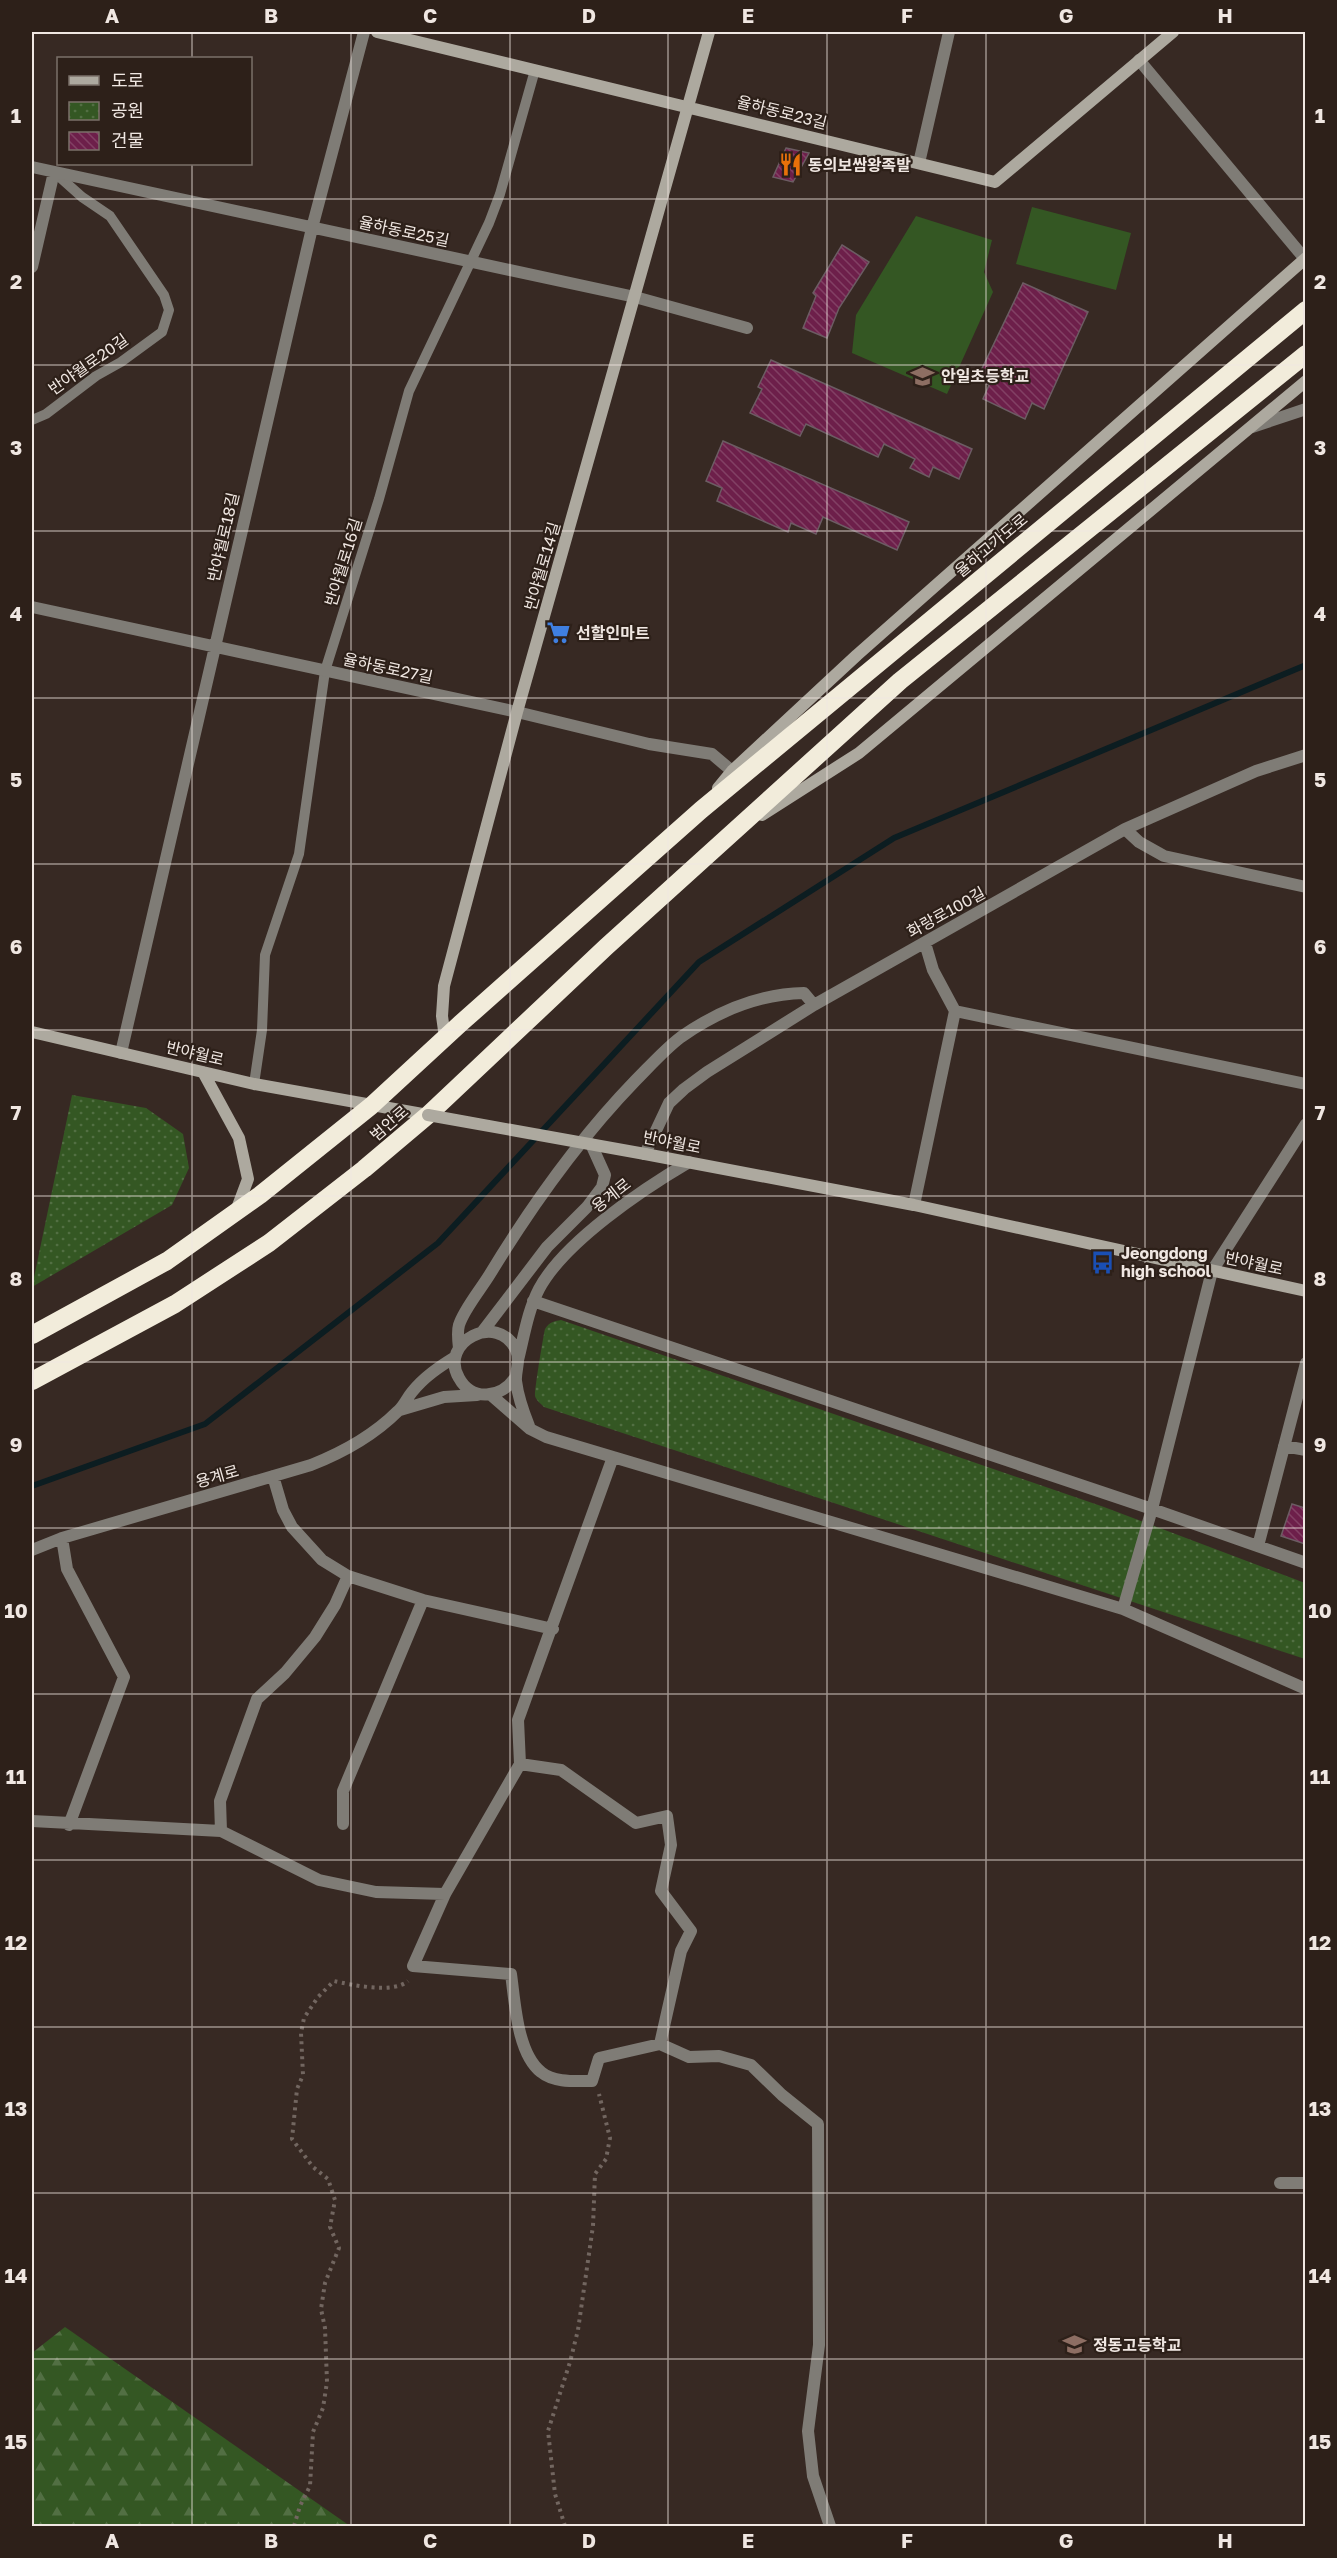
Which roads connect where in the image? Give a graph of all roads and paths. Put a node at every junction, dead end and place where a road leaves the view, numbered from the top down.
1 (364, 32) edge
2 (377, 32) edge
3 (709, 32) edge
4 (949, 32) edge
5 (1173, 32) edge
6 (1139, 60) junction
7 (536, 70) junction
8 (690, 107) junction
9 (919, 163) junction
10 (32, 167) edge
11 (54, 172) junction
12 (312, 228) junction
13 (1305, 259) edge
14 (472, 262) junction
15 (32, 267) edge
16 (635, 297) junction
17 (1305, 310) edge
18 (747, 328) dead end
19 (162, 332) joint
20 (1305, 354) edge
21 (1305, 381) edge
22 (1305, 409) edge
23 (32, 420) edge
24 (1251, 427) junction
25 (32, 607) edge
26 (214, 646) junction
27 (325, 671) junction
28 (518, 712) junction
29 (1305, 755) edge
30 (732, 771) junction
31 (701, 810) junction
32 (1125, 829) junction
33 (728, 836) junction
34 (1305, 887) edge
35 (925, 943) junction
36 (814, 1005) junction
37 (955, 1011) junction
38 (32, 1032) edge
39 (444, 1038) junction
40 (121, 1053) junction
41 (203, 1072) junction
42 (254, 1084) junction
43 (1305, 1084) edge
44 (371, 1106) junction
45 (428, 1115) junction
46 (1305, 1124) edge
47 (591, 1144) junction
48 (645, 1154) junction
49 (689, 1162) junction
50 (914, 1205) junction
51 (235, 1212) junction
52 (1212, 1271) junction
53 (1305, 1291) edge
54 (533, 1300) junction
55 (483, 1331) junction
56 (32, 1335) edge
57 (457, 1352) junction
58 (519, 1360) junction
59 (1305, 1363) edge
60 (515, 1378) junction
61 (32, 1381) edge
62 (486, 1395) junction
63 (400, 1410) junction
64 (530, 1429) junction
65 (1284, 1446) junction
66 (1305, 1450) edge
67 (613, 1457) junction
68 (273, 1476) junction
69 (1152, 1509) junction
70 (62, 1539) junction
71 (1258, 1546) junction
72 (32, 1550) edge
73 (1305, 1563) edge
74 (348, 1576) junction
75 (423, 1600) junction
76 (1123, 1609) junction
77 (553, 1629) junction
78 (1305, 1689) edge
79 (520, 1764) junction
80 (32, 1821) edge
81 (343, 1824) dead end
82 (69, 1825) junction
83 (221, 1831) junction
84 (445, 1894) junction
85 (413, 1966) junction
86 (660, 2044) junction
87 (592, 2081) junction
88 (1280, 2183) dead end
89 (1305, 2183) edge
90 (294, 2526) edge
91 (565, 2526) edge
92 (830, 2526) edge

1 - 12 street, 반야월로18길
2 - 7 main road, 율하동로23길
3 - 8 main road, 반야월로14길
4 - 9 street
5 - 6 main road, 율하동로23길
6 - 9 main road, 율하동로23길
6 - 13 street
7 - 8 main road, 율하동로23길
7 - 14 lane, 반야월로16길
8 - 9 main road, 율하동로23길
8 - 16 main road, 반야월로14길
10 - 11 street, 율하동로25길
11 - 12 street, 율하동로25길
11 - 15 street
11 - 19 lane, 율하동로25길
12 - 14 street, 율하동로25길
12 - 26 street, 반야월로18길
13 - 30 main road
14 - 16 street, 율하동로25길
14 - 27 lane, 반야월로16길
16 - 18 street, 율하동로25길
16 - 28 main road, 반야월로14길
17 - 31 highway, 율하고가도로
19 - 23 lane, 반야월로20길
20 - 33 highway
21 - 24 main road
22 - 24 street
24 - 33 main road
25 - 26 street, 율하동로27길
26 - 27 street, 율하동로27길
26 - 40 street, 반야월로18길
27 - 28 street, 율하동로27길
27 - 42 lane, 반야월로16길
28 - 30 street, 율하동로27길
28 - 39 main road, 반야월로14길
29 - 32 street, 화랑로100길
30 - 31 main road
31 - 39 highway, 범안로
32 - 34 street
32 - 35 street, 화랑로100길
33 - 45 highway, 범안로
35 - 36 street, 화랑로100길
35 - 37 street
36 - 48 street, 화랑로100길
36 - 57 street
37 - 43 street
37 - 50 street
38 - 40 main road, 반야월로
39 - 44 highway, 범안로
40 - 41 main road, 반야월로
41 - 42 main road, 반야월로
41 - 51 main road
42 - 44 main road, 반야월로
44 - 45 main road, 반야월로
44 - 51 highway, 범안로
45 - 47 main road, 반야월로, bridge
45 - 61 highway, 범안로
46 - 52 street
47 - 48 main road, 반야월로, bridge
47 - 55 street, 용계로
48 - 49 main road, 반야월로
49 - 50 main road, 반야월로
49 - 54 street, 용계로
50 - 52 main road, 반야월로
51 - 56 highway, 범안로
52 - 53 main road, 반야월로
52 - 69 street
54 - 58 street, 용계로
54 - 69 street
55 - 57 street
55 - 58 street
57 - 62 street
57 - 63 street, 용계로
58 - 60 street
59 - 65 street
60 - 62 street
60 - 64 street
62 - 63 street, 용계로
62 - 64 street
63 - 68 street, 용계로
64 - 67 street
65 - 66 street
65 - 71 street
67 - 76 street
67 - 77 street
68 - 70 street, 용계로
68 - 74 street
69 - 71 street
69 - 76 street
70 - 72 street, 용계로
70 - 82 street
71 - 73 street
74 - 75 street
74 - 83 street
75 - 77 street
75 - 81 street
76 - 78 street
77 - 79 street
79 - 84 street
79 - 86 street
80 - 82 street
82 - 83 street
83 - 84 street
84 - 85 street
85 - 87 street
85 - 90 path
86 - 87 street
86 - 92 street
87 - 91 path
88 - 89 street

